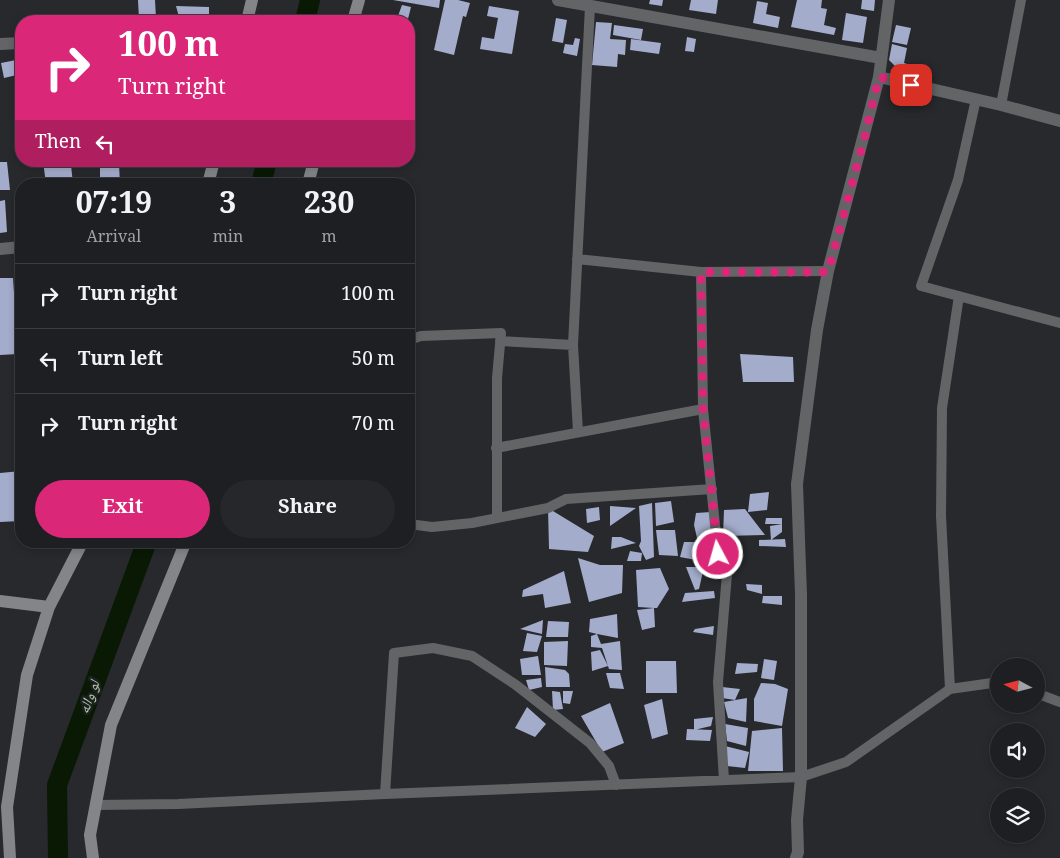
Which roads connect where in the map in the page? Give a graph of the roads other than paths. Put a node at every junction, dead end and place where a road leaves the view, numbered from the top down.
1 (252, 0) edge
2 (359, 0) edge
3 (558, 0) edge
4 (889, 0) edge
5 (1021, 0) edge
6 (590, 6) junction
7 (248, 15) edge
8 (355, 15) edge
9 (15, 43) edge
10 (0, 44) edge
11 (881, 58) junction
12 (879, 77) junction
13 (976, 99) junction
14 (1002, 105) junction
15 (1060, 121) edge
16 (15, 248) edge
17 (0, 249) edge
18 (577, 259) junction
19 (701, 272) junction
20 (828, 272) junction
21 (959, 296) junction
22 (1060, 323) edge
23 (415, 338) edge
24 (500, 341) junction
25 (573, 345) junction
26 (703, 409) junction
27 (578, 432) junction
28 (496, 448) junction
29 (712, 489) junction
30 (497, 518) junction
31 (415, 525) edge
32 (79, 548) edge
33 (183, 548) edge
34 (0, 601) edge
35 (49, 607) junction
36 (990, 683) edge
37 (950, 689) junction
38 (1045, 696) edge
39 (1060, 702) edge
40 (801, 777) junction
41 (724, 780) junction
42 (616, 785) junction
43 (385, 794) junction
44 (96, 805) junction
45 (10, 858) edge
46 (93, 858) edge
47 (796, 858) edge

1 - 7 street
2 - 8 street
3 - 6 street
4 - 11 street
5 - 14 lane
6 - 11 street
6 - 18 lane
9 - 10 street
11 - 12 street
12 - 13 street
12 - 20 street
13 - 14 street
13 - 21 lane
14 - 15 street
16 - 17 street
18 - 19 lane
18 - 25 lane
19 - 20 lane
19 - 26 lane
20 - 40 street
21 - 22 lane
21 - 37 lane
23 - 24 lane
24 - 25 lane
24 - 28 lane
25 - 27 lane
26 - 27 lane
26 - 29 lane
27 - 28 lane
28 - 30 lane
29 - 30 lane
29 - 41 lane
30 - 31 lane
32 - 35 street
33 - 44 street
34 - 35 street
35 - 45 street
36 - 37 lane
37 - 40 lane
38 - 39 lane
40 - 41 lane
40 - 47 street
41 - 42 lane
42 - 43 lane
42 - 43 lane
43 - 44 lane
44 - 46 street

